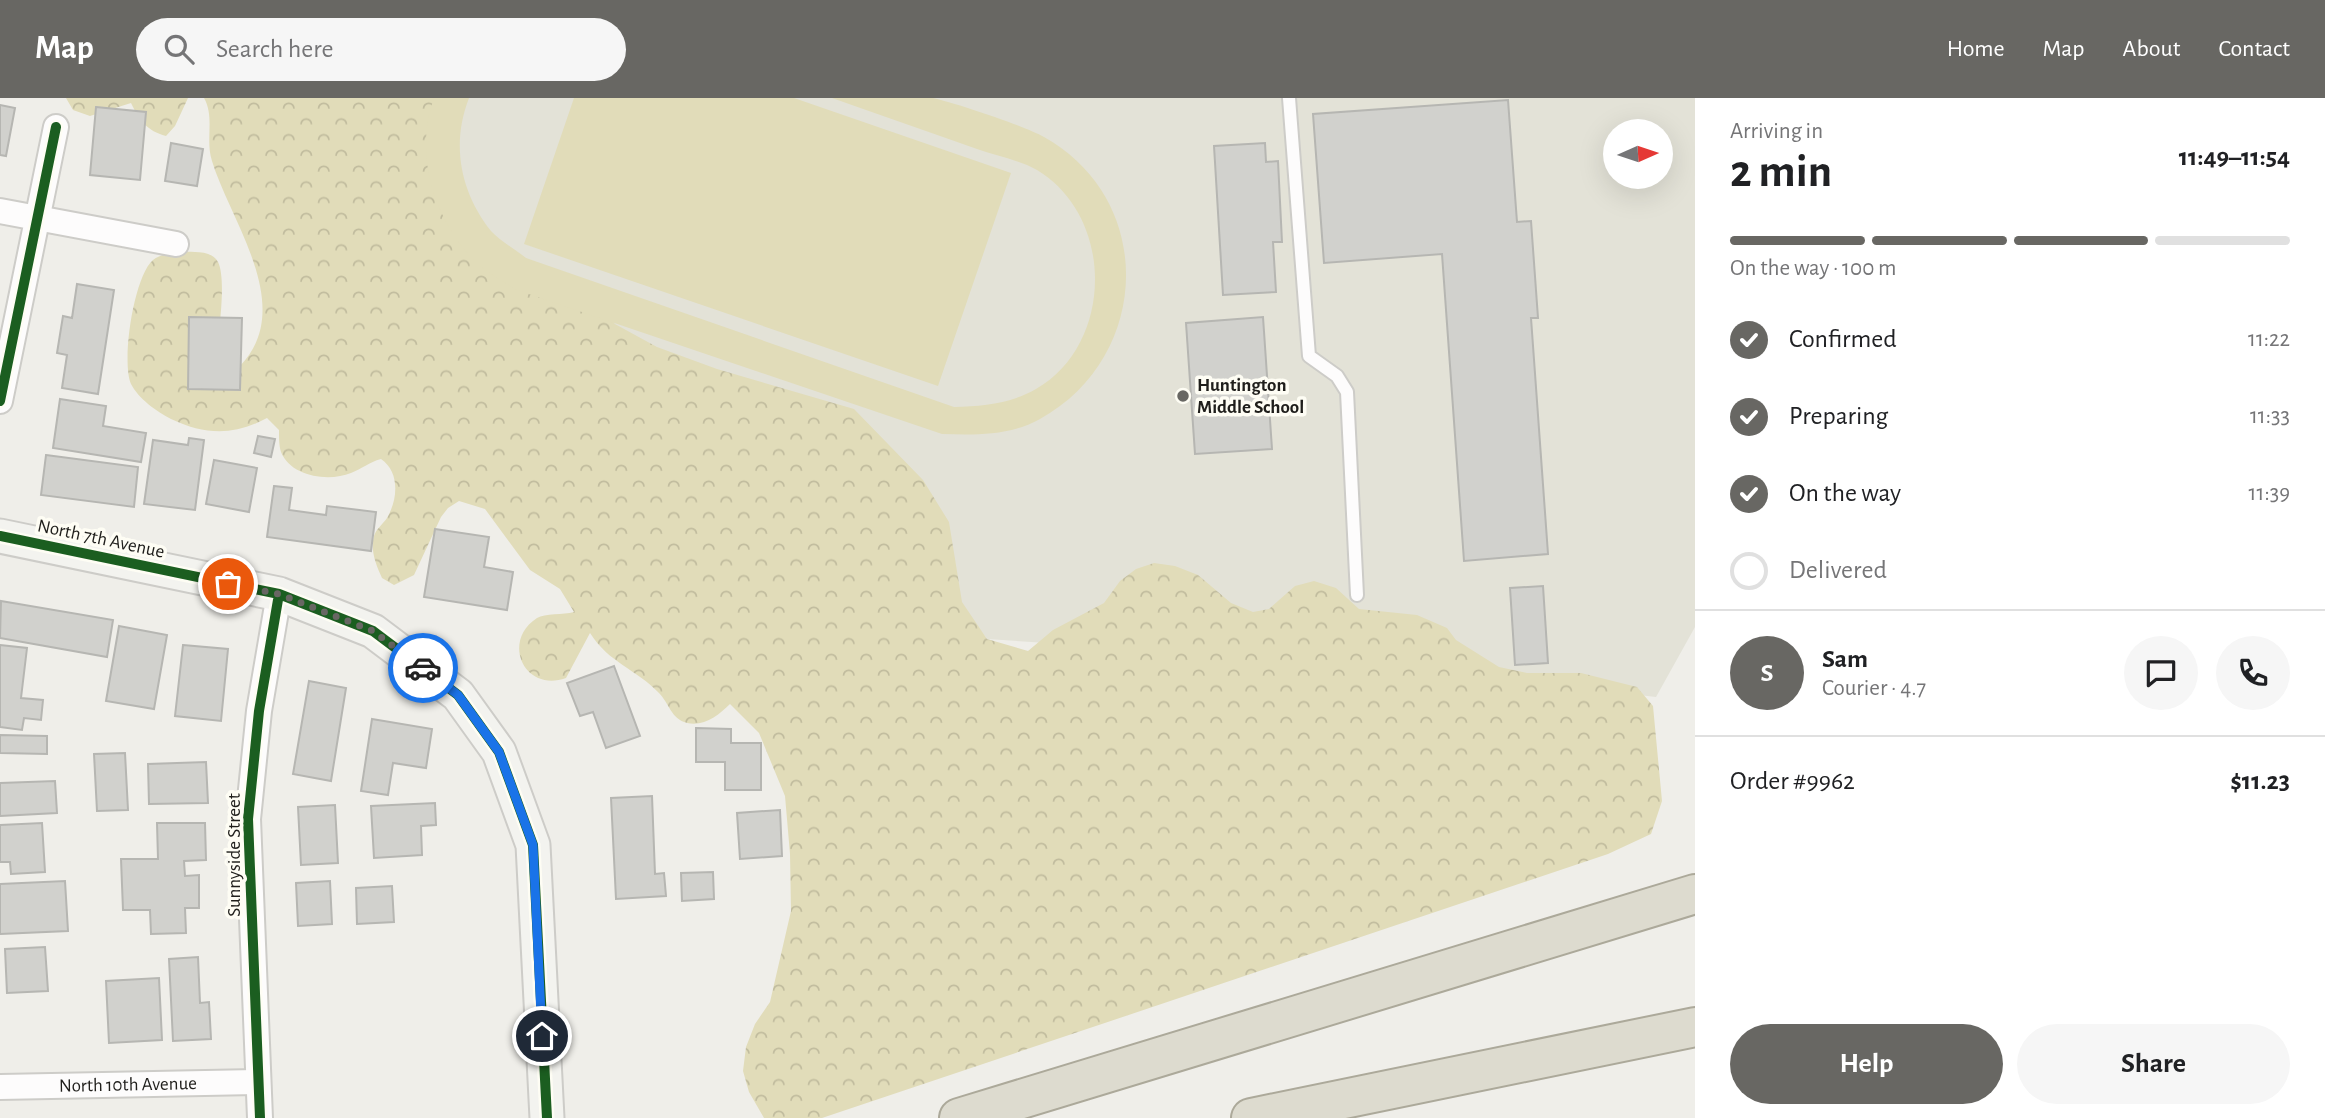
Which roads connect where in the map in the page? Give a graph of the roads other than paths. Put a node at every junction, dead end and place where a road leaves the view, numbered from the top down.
1 (1289, 98) edge
2 (56, 127) dead end
3 (0, 211) edge
4 (35, 218) junction
5 (176, 244) dead end
6 (0, 401) edge
7 (0, 536) edge
8 (279, 594) junction
9 (1357, 595) dead end
10 (1695, 894) edge
11 (1695, 1027) edge
12 (257, 1082) junction
13 (0, 1087) edge
14 (260, 1118) edge
15 (547, 1118) edge
16 (959, 1118) edge
17 (1251, 1118) edge

1 - 9 lane
2 - 4 street
3 - 4 street
4 - 5 street
4 - 6 street
7 - 8 street, North 7th Avenue
8 - 12 street, Sunnyside Street
8 - 15 street, North 7th Avenue
10 - 16 highway
11 - 17 highway
12 - 13 street, North 10th Avenue
12 - 14 street, Sunnyside Street

